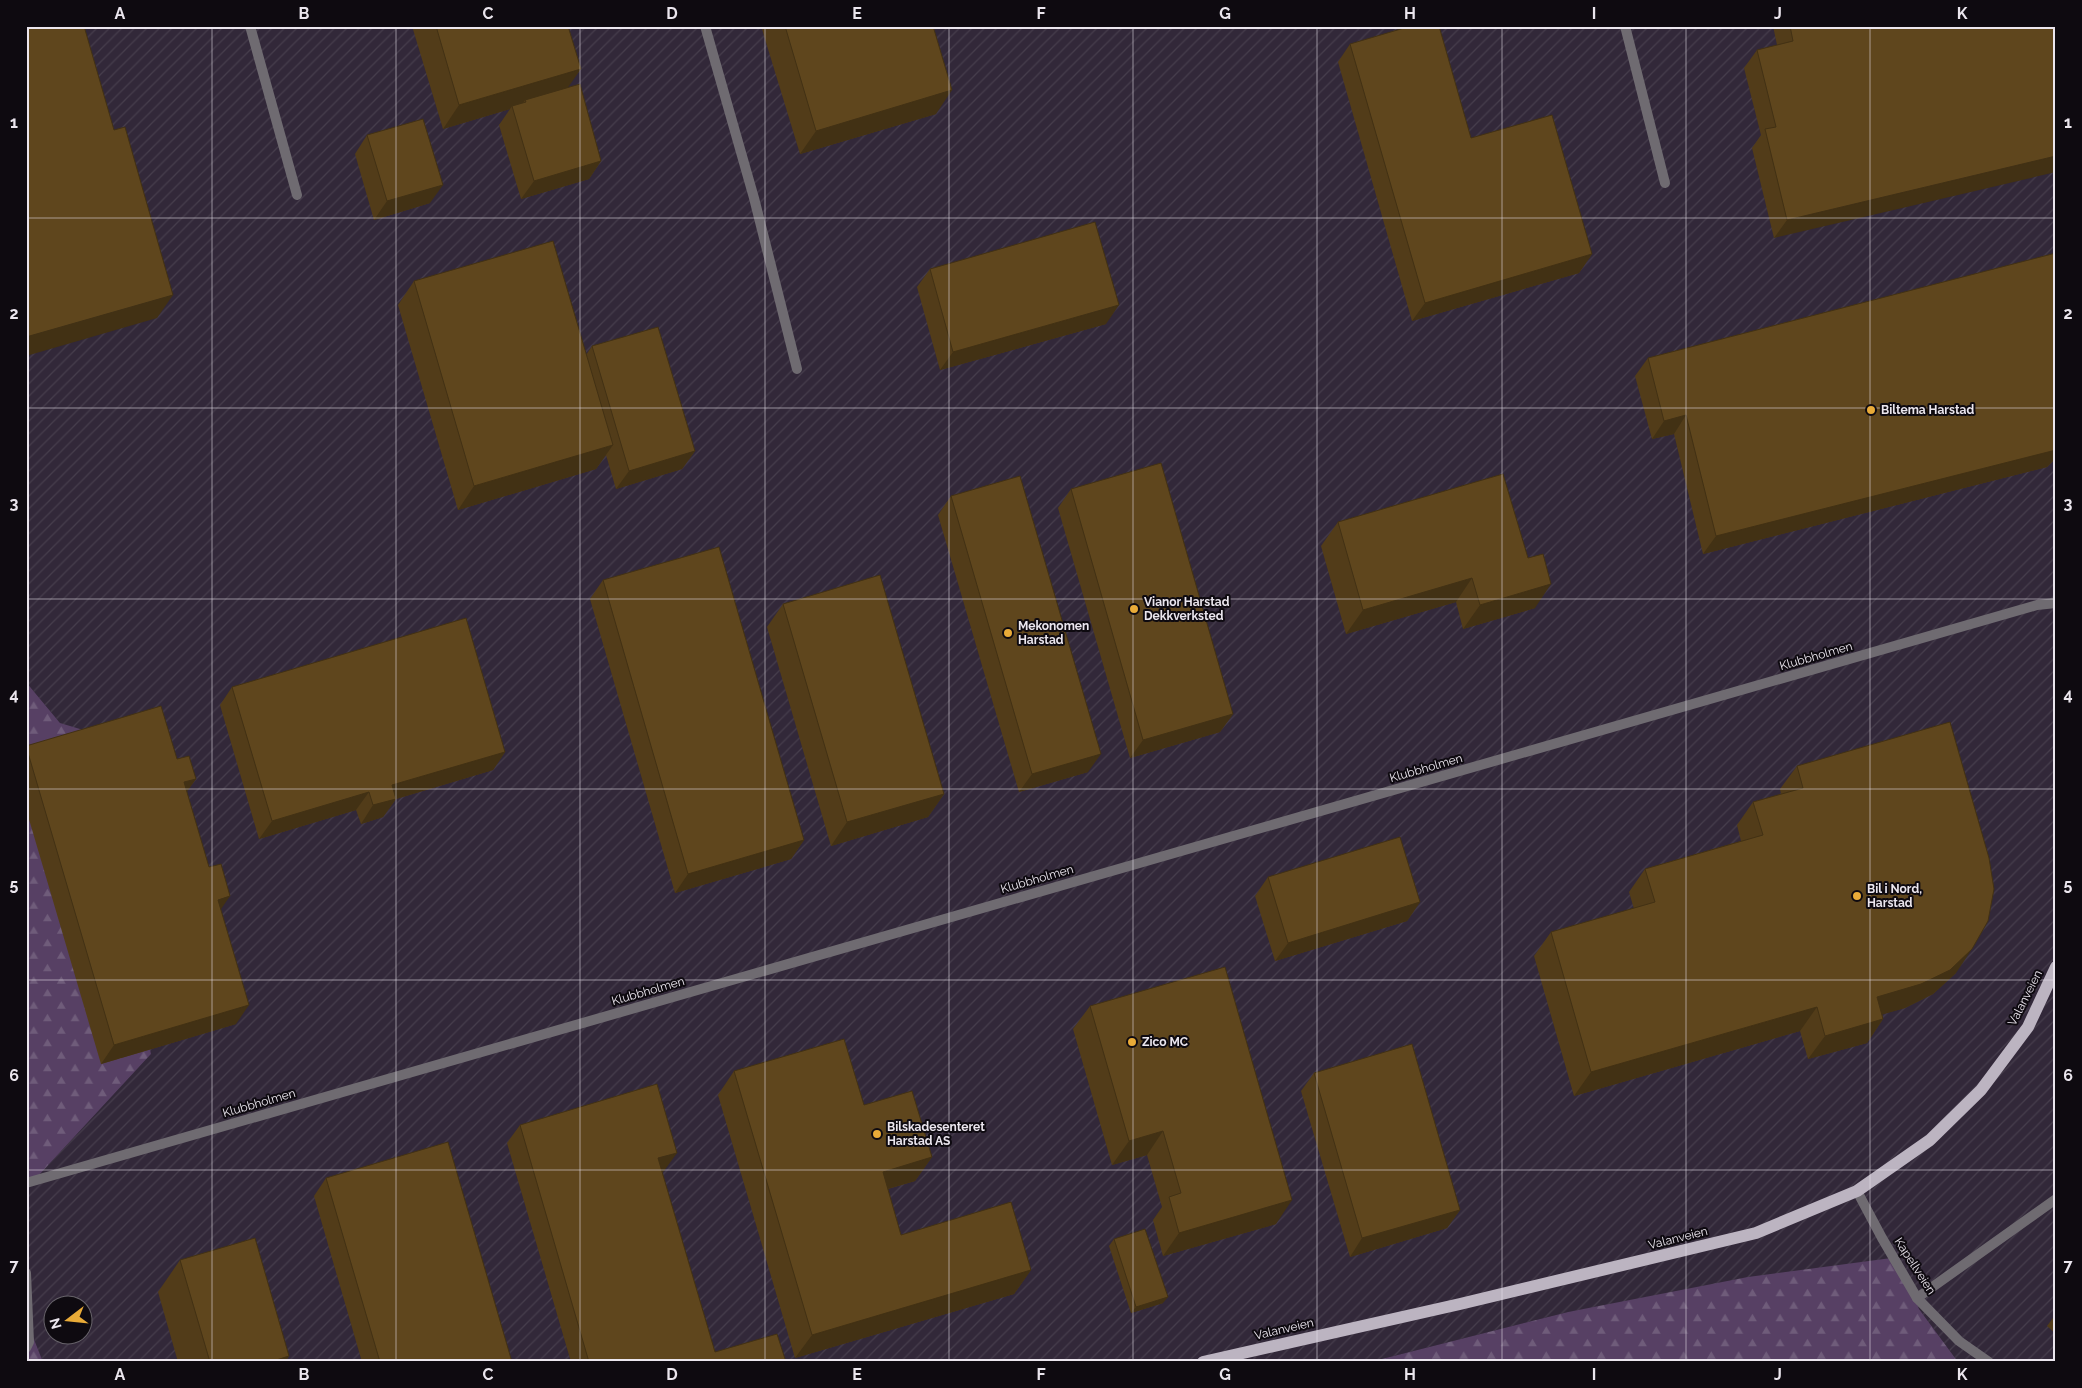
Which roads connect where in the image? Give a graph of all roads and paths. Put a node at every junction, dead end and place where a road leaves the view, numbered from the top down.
1 (250, 26) edge
2 (705, 26) edge
3 (1625, 26) edge
4 (1665, 183) dead end
5 (297, 195) dead end
6 (797, 369) dead end
7 (2056, 603) edge
8 (2056, 967) edge
9 (26, 1183) edge
10 (1857, 1191) junction
11 (2056, 1200) edge
12 (26, 1273) edge
13 (1917, 1298) junction
14 (26, 1348) edge
15 (1203, 1362) edge
16 (1989, 1362) edge

1 - 5 street
2 - 6 street
3 - 4 street
7 - 9 street, Klubbholmen
8 - 10 main road, Valanveien
10 - 13 street, Kapellveien
10 - 15 main road, Valanveien
11 - 13 street
12 - 14 street
13 - 16 street, Kapellveien

